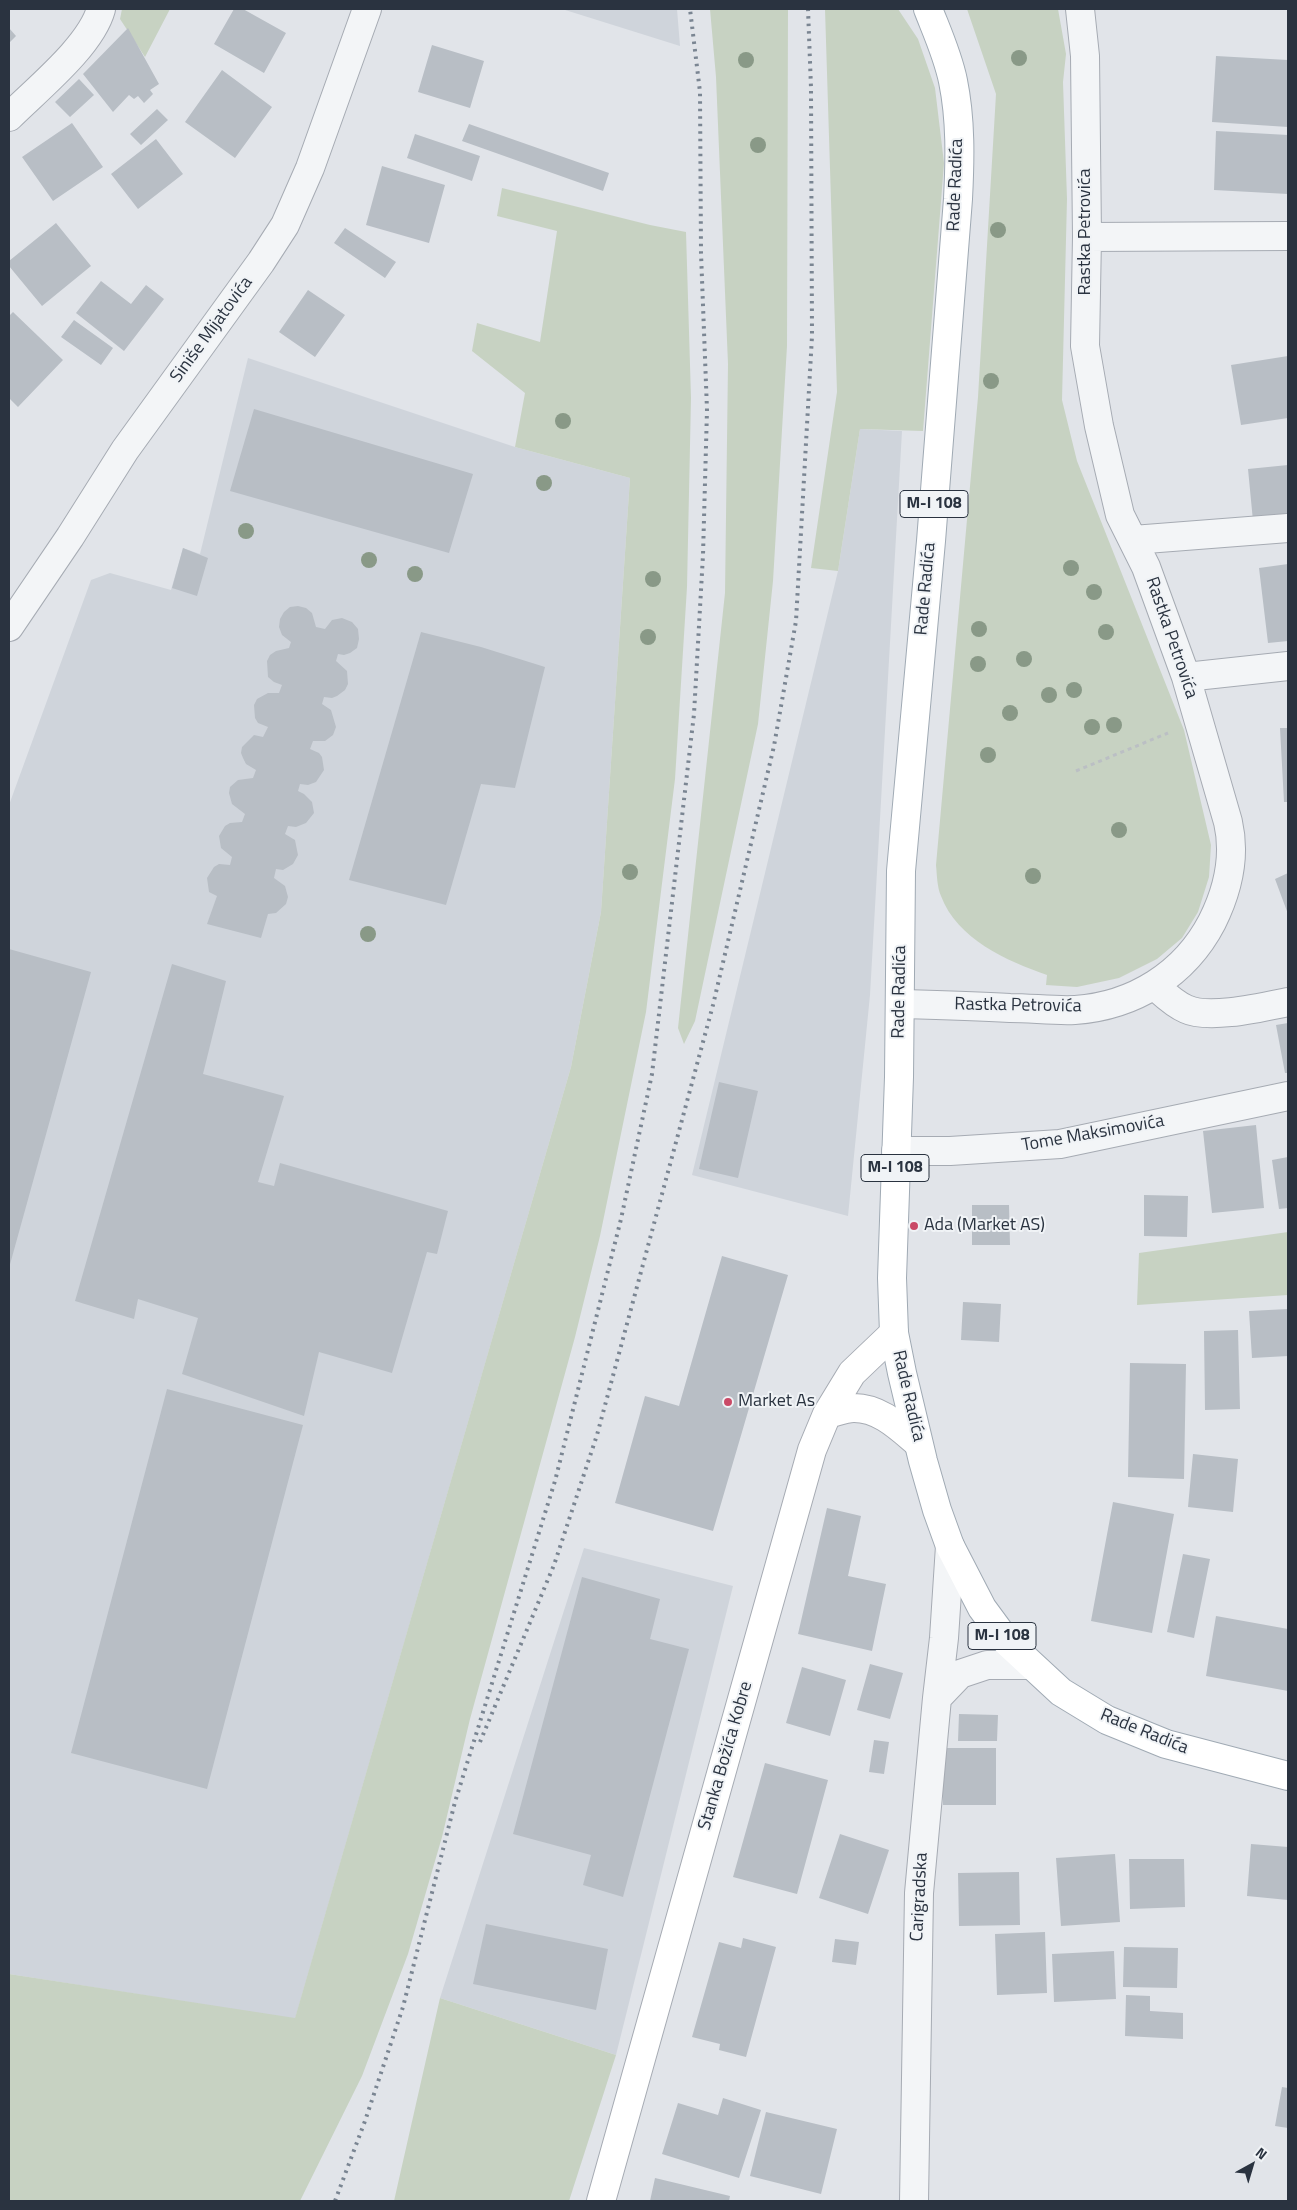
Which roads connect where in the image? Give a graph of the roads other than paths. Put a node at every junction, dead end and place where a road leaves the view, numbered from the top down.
1 (101, 9) edge
2 (367, 9) edge
3 (928, 9) edge
4 (1080, 9) edge
5 (9, 116) edge
6 (1288, 236) edge
7 (1087, 237) junction
8 (1288, 528) edge
9 (1133, 540) junction
10 (9, 628) edge
11 (1288, 666) edge
12 (1186, 677) junction
13 (1155, 986) junction
14 (1288, 1002) edge
15 (900, 1004) junction
16 (1288, 1096) edge
17 (896, 1151) junction
18 (894, 1333) junction
19 (827, 1414) junction
20 (918, 1443) junction
21 (950, 1546) junction
22 (1030, 1665) junction
23 (937, 1698) junction
24 (1288, 1776) edge
25 (601, 2201) edge
26 (914, 2201) edge

1 - 5 street
2 - 10 street, Siniše Mijatovića
3 - 15 main road, Rade Radića / M-I 108
4 - 7 street, Rastka Petrovića
6 - 7 street
7 - 9 street, Rastka Petrovića
8 - 9 street
9 - 12 street, Rastka Petrovića
11 - 12 street
12 - 13 street, Rastka Petrovića
13 - 14 street
13 - 15 street, Rastka Petrovića
15 - 17 main road, Rade Radića / M-I 108
16 - 17 street, Tome Maksimovića
17 - 18 main road, Rade Radića / M-I 108
18 - 19 main road, Stanka Božića Kobre
18 - 20 main road, Rade Radića / M-I 108
19 - 20 main road
19 - 25 main road, Stanka Božića Kobre
20 - 21 main road, Rade Radića / M-I 108
21 - 22 main road, Rade Radića / M-I 108
21 - 23 street, Carigradska
22 - 23 street
22 - 24 main road, Rade Radića / M-I 108
23 - 26 street, Carigradska

